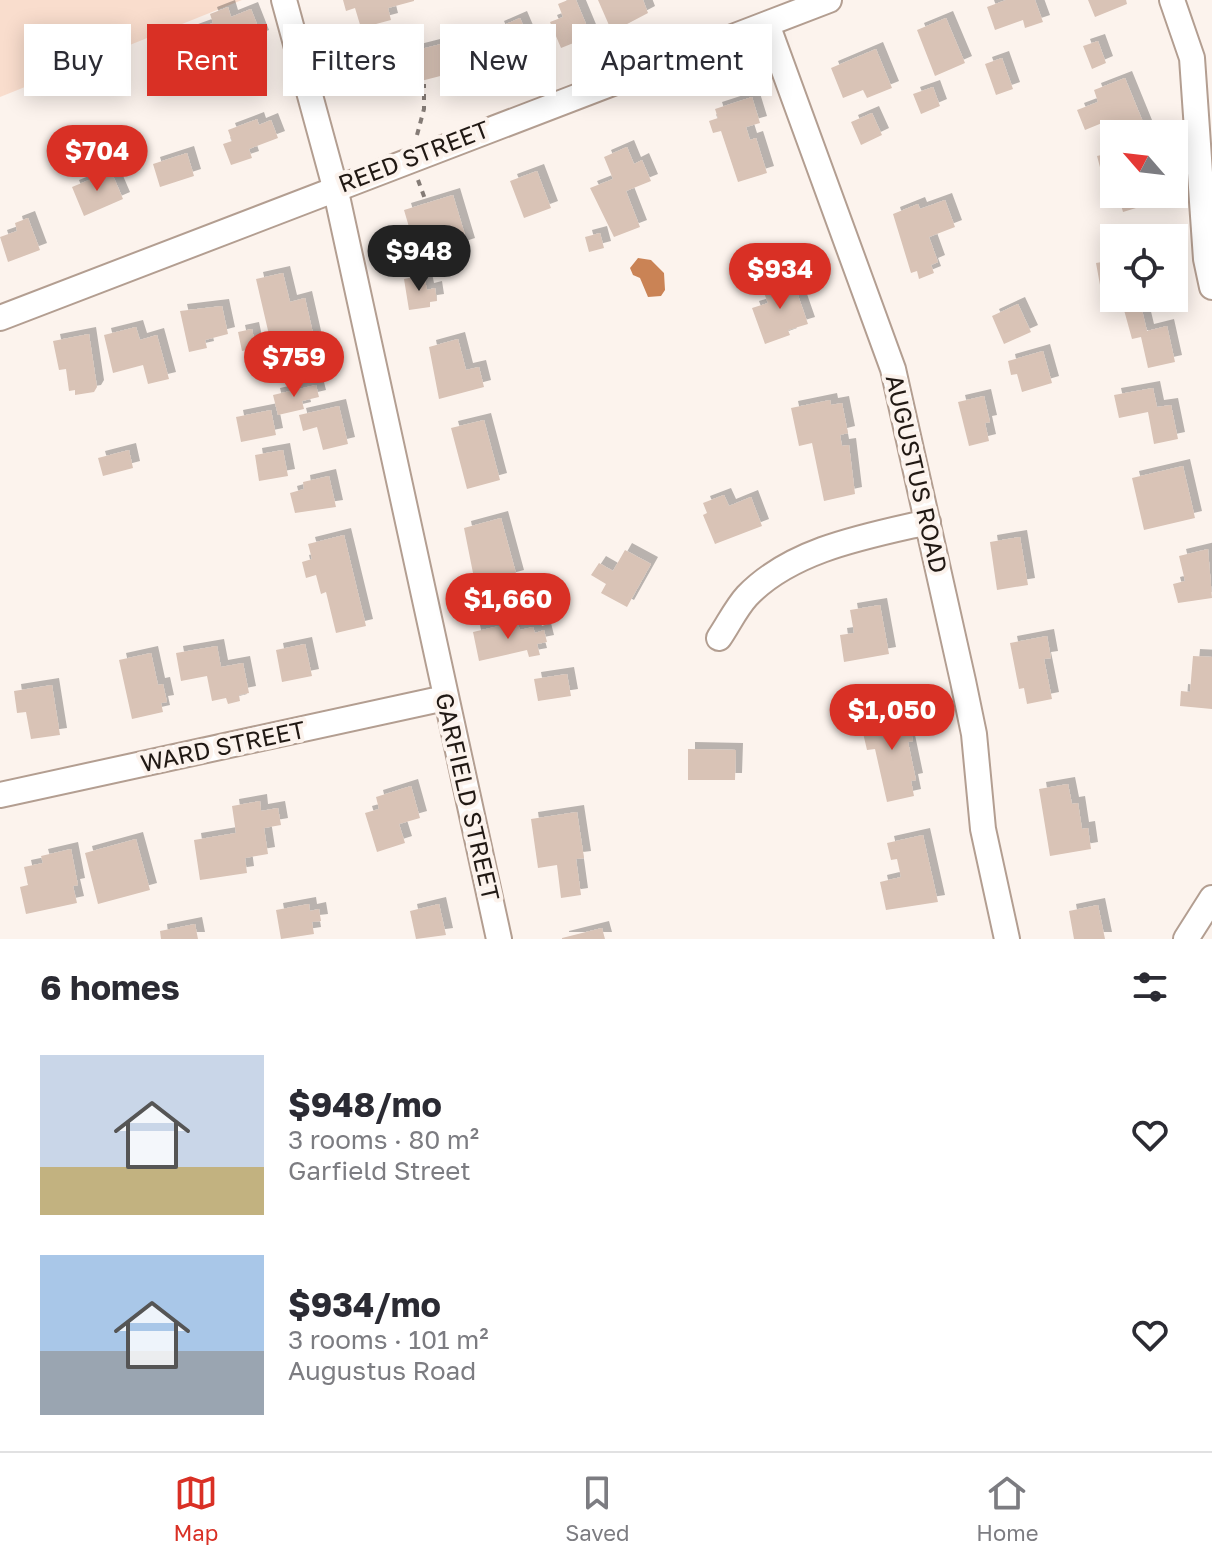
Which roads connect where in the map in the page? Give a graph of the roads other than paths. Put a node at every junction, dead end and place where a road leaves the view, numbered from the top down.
1 (284, 0) edge
2 (829, 0) edge
3 (1172, 0) edge
4 (767, 24) edge
5 (772, 38) edge
6 (576, 96) edge
7 (335, 187) junction
8 (1212, 287) edge
9 (0, 318) edge
10 (928, 522) junction
11 (719, 638) dead end
12 (445, 698) junction
13 (0, 795) edge
14 (1212, 898) edge
15 (499, 939) edge
16 (1007, 939) edge
17 (1186, 939) edge

1 - 7 street, GARFIELD STREET
2 - 4 street, REED STREET
3 - 8 street
5 - 10 street, AUGUSTUS ROAD
6 - 7 street, REED STREET
7 - 9 street, REED STREET
7 - 12 street, GARFIELD STREET
10 - 11 street
10 - 16 street, AUGUSTUS ROAD
12 - 13 street, WARD STREET
12 - 15 street, GARFIELD STREET
14 - 17 street

